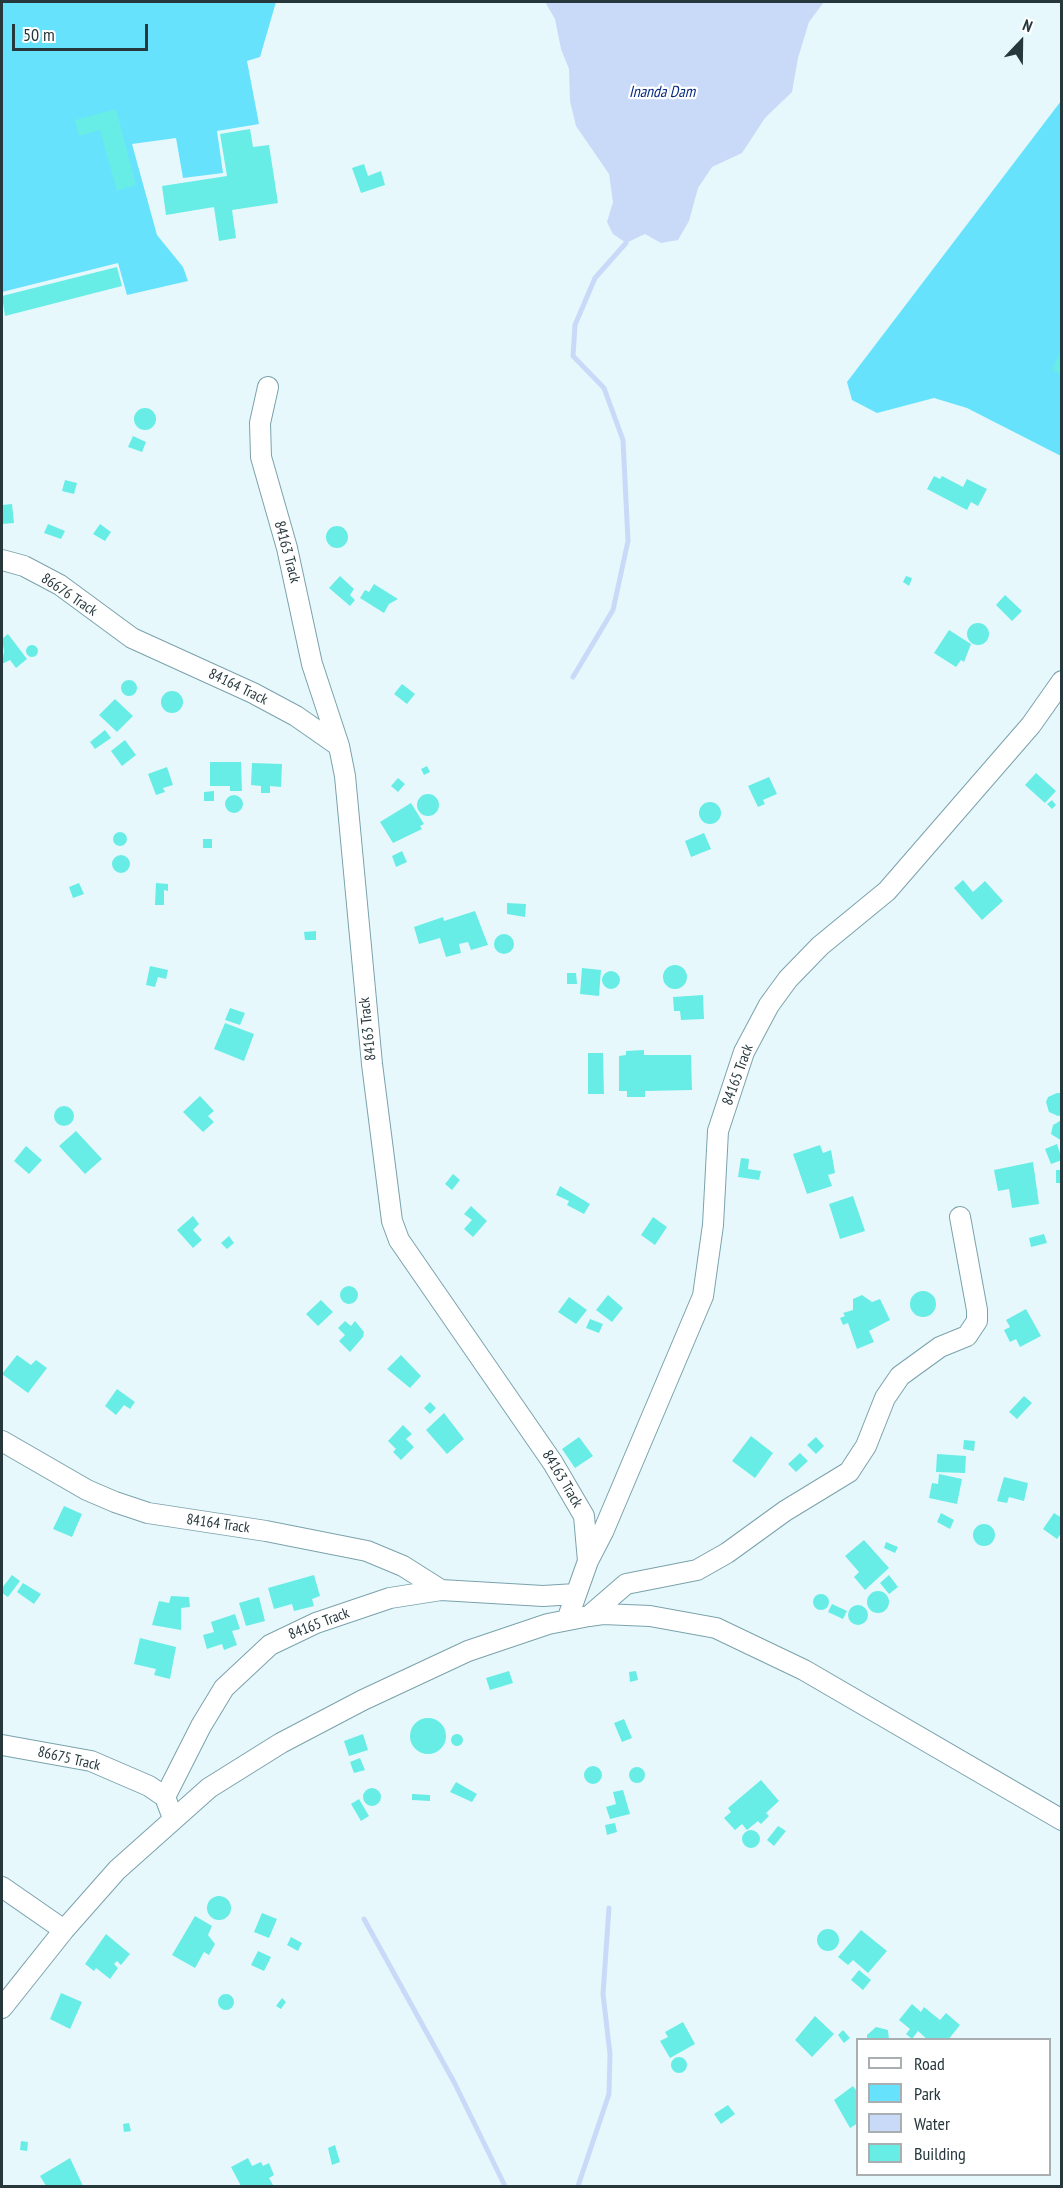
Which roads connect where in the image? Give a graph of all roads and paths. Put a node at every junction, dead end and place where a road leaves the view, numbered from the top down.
1 (268, 387) dead end
2 (2, 560) edge
3 (132, 638) joint
4 (1062, 681) edge
5 (339, 746) junction
6 (960, 1217) dead end
7 (2, 1441) edge
8 (588, 1561) junction
9 (441, 1590) junction
10 (576, 1594) junction
11 (589, 1616) junction
12 (567, 1620) junction
13 (2, 1745) edge
14 (165, 1797) junction
15 (173, 1818) junction
16 (1062, 1820) edge
17 (2, 1887) edge
18 (64, 1930) junction
19 (2, 2008) edge

1 - 5 street, 84163 Track
2 - 3 street, 86676 Track
3 - 5 street, 84164 Track
4 - 8 street, 84165 Track
5 - 8 street, 84163 Track
6 - 11 street
7 - 9 street, 84164 Track
8 - 10 street, 84163 Track
9 - 10 street, 84165 Track
9 - 14 street, 84165 Track
10 - 12 street, 84163 Track
11 - 12 street
11 - 16 street
12 - 15 street
13 - 14 street, 86675 Track
14 - 15 street
15 - 18 street
17 - 18 street
18 - 19 street

